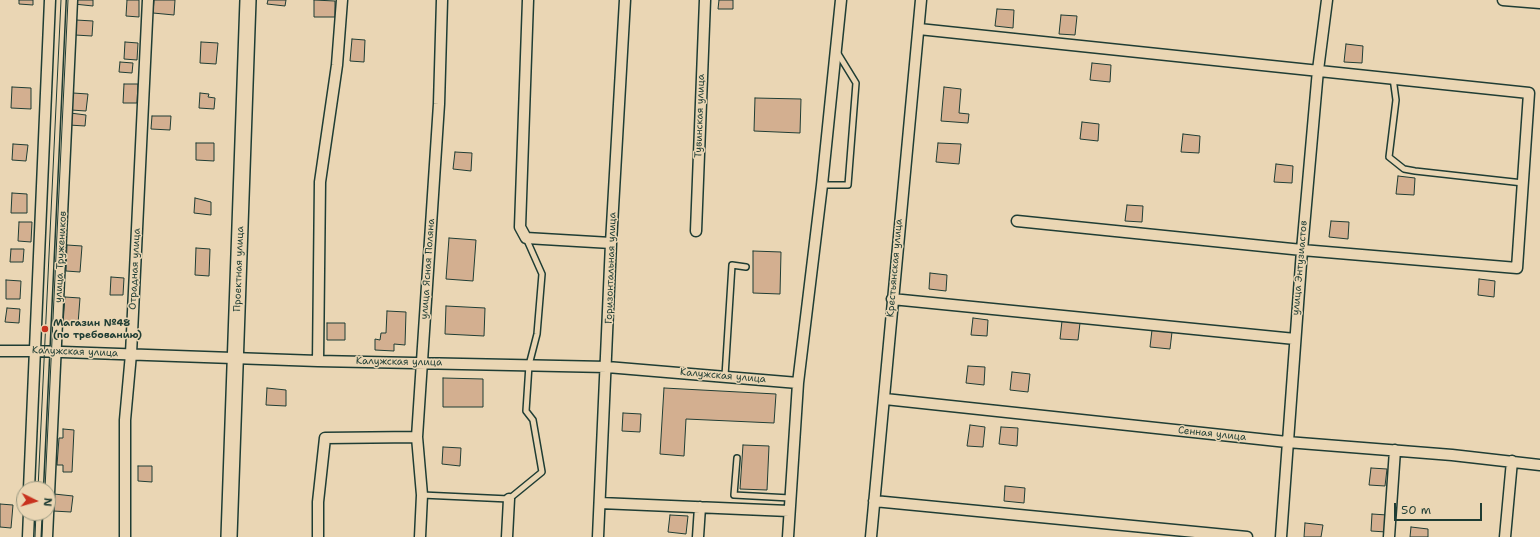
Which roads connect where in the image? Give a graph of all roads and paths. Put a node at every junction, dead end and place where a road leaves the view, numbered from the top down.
1 (50, 0) edge
2 (72, 0) edge
3 (148, 0) edge
4 (248, 0) edge
5 (342, 0) edge
6 (442, 0) edge
7 (528, 0) edge
8 (625, 0) edge
9 (704, 0) edge
10 (842, 0) edge
11 (921, 0) edge
12 (1327, 0) edge
13 (1503, 0) edge
14 (1540, 3) edge
15 (919, 29) junction
16 (836, 50) junction
17 (1318, 70) junction
18 (1393, 78) junction
19 (1523, 183) junction
20 (822, 185) junction
21 (1017, 221) dead end
22 (696, 231) dead end
23 (526, 238) junction
24 (611, 243) junction
25 (1302, 250) junction
26 (746, 267) dead end
27 (892, 299) junction
28 (1295, 339) junction
29 (34, 351) junction
30 (0, 352) edge
31 (57, 352) junction
32 (131, 354) junction
33 (236, 357) junction
34 (318, 361) junction
35 (422, 362) junction
36 (529, 365) junction
37 (606, 367) junction
38 (724, 376) junction
39 (798, 382) junction
40 (885, 399) junction
41 (417, 437) junction
42 (1287, 442) junction
43 (1395, 450) junction
44 (737, 458) dead end
45 (1512, 461) junction
46 (1540, 465) edge
47 (30, 481) edge
48 (422, 495) junction
49 (790, 498) junction
50 (509, 499) junction
51 (874, 501) junction
52 (600, 503) junction
53 (700, 507) junction
54 (789, 511) junction
55 (29, 521) edge
56 (28, 537) edge
57 (47, 537) edge
58 (124, 537) edge
59 (229, 537) edge
60 (318, 537) edge
61 (420, 537) edge
62 (507, 537) edge
63 (598, 537) edge
64 (698, 537) edge
65 (788, 537) edge
66 (871, 537) edge
67 (1247, 537) edge
68 (1281, 537) edge
69 (1389, 537) edge
70 (1505, 537) edge

1 - 29 street
2 - 31 street, улица Тружеников
3 - 32 street, Отрадная улица
4 - 33 main road, Проектная улица
5 - 34 street
6 - 35 street, улица Ясная Поляна
7 - 23 street
8 - 24 street, Горизонтальная улица
9 - 22 street, Тувинская улица
10 - 16 street
11 - 15 street, Крестьянская улица
12 - 17 street, улица Энтузиастов
13 - 14 street
15 - 17 street
15 - 27 street, Крестьянская улица
16 - 20 street
16 - 20 lane
17 - 18 street
17 - 25 street, улица Энтузиастов
18 - 19 lane
18 - 19 street
19 - 25 street
20 - 39 street
21 - 25 street
23 - 24 street
23 - 36 lane
24 - 37 street, Горизонтальная улица
25 - 28 street, улица Энтузиастов
26 - 38 lane
27 - 28 street
27 - 40 street, Крестьянская улица
28 - 42 street, улица Энтузиастов
29 - 30 street, Калужская улица
29 - 31 street, Калужская улица
29 - 47 street
31 - 32 street, Калужская улица
31 - 57 street, улица Тружеников
32 - 33 street, Калужская улица
32 - 58 street, Отрадная улица
33 - 34 street, Калужская улица
33 - 59 main road, Проектная улица
34 - 35 street, Калужская улица
35 - 36 street, Калужская улица
35 - 41 street, улица Ясная Поляна
36 - 37 street, Калужская улица
36 - 50 lane
37 - 38 street, Калужская улица
37 - 52 street, Горизонтальная улица
38 - 39 street, Калужская улица
39 - 49 street
40 - 42 street, Сенная улица
40 - 51 street, Крестьянская улица
41 - 48 street, улица Ясная Поляна
41 - 60 street
42 - 43 street, Сенная улица
42 - 68 street, улица Энтузиастов
43 - 45 street, Сенная улица
43 - 69 street
44 - 49 lane
45 - 46 street, Сенная улица
45 - 70 street
48 - 50 lane
48 - 61 street, улица Ясная Поляна
49 - 54 street
50 - 62 street
51 - 66 street, Крестьянская улица
51 - 67 street
52 - 53 street
52 - 63 street, Горизонтальная улица
53 - 54 street
53 - 64 street
54 - 65 street
55 - 56 street

